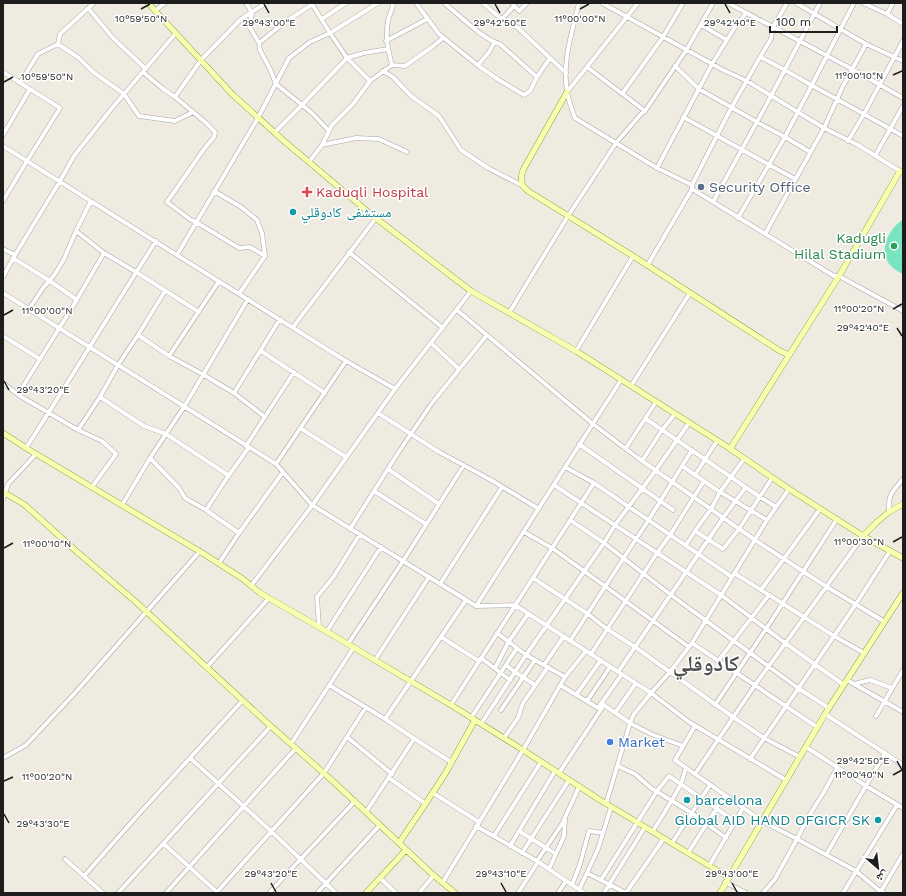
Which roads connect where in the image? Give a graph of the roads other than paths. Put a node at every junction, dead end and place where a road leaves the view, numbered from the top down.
1 (94, 3) edge
2 (148, 3) edge
3 (165, 3) edge
4 (246, 3) edge
5 (266, 3) edge
6 (346, 3) edge
7 (378, 3) edge
8 (393, 3) edge
9 (416, 3) edge
10 (444, 3) edge
11 (483, 3) edge
12 (527, 3) edge
13 (579, 3) edge
14 (602, 3) edge
15 (638, 3) edge
16 (683, 3) edge
17 (713, 3) edge
18 (728, 3) edge
19 (787, 3) edge
20 (796, 3) edge
21 (820, 3) edge
22 (854, 3) edge
23 (863, 3) edge
24 (893, 3) edge
25 (313, 4) edge
26 (513, 5) edge
27 (88, 8) junction
28 (155, 11) junction
29 (252, 13) junction
30 (746, 13) junction
31 (815, 13) junction
32 (886, 14) junction
33 (627, 18) junction
34 (322, 19) junction
35 (427, 19) junction
36 (502, 19) junction
37 (903, 24) edge
38 (700, 25) junction
39 (773, 27) junction
40 (841, 28) junction
41 (176, 33) junction
42 (330, 33) junction
43 (663, 37) junction
44 (443, 38) junction
45 (727, 40) junction
46 (386, 41) junction
47 (903, 41) edge
48 (800, 42) junction
49 (259, 43) junction
50 (494, 43) junction
51 (58, 44) junction
52 (866, 44) junction
53 (388, 49) junction
54 (687, 49) junction
55 (827, 56) junction
56 (760, 57) junction
57 (895, 57) junction
58 (348, 58) junction
59 (550, 58) junction
60 (201, 60) junction
61 (903, 61) edge
62 (712, 64) junction
63 (392, 65) junction
64 (478, 65) junction
65 (675, 66) junction
66 (587, 67) junction
67 (785, 69) junction
68 (852, 69) junction
69 (144, 70) junction
70 (384, 71) junction
71 (3, 72) edge
72 (566, 73) junction
73 (537, 77) junction
74 (370, 81) junction
75 (747, 81) junction
76 (20, 83) junction
77 (276, 84) junction
78 (812, 85) junction
79 (879, 85) junction
80 (30, 89) junction
81 (699, 89) junction
82 (567, 92) junction
83 (124, 94) junction
84 (622, 94) junction
85 (771, 96) junction
86 (176, 97) junction
87 (837, 98) junction
88 (903, 98) edge
89 (302, 105) junction
90 (903, 106) edge
91 (732, 108) junction
92 (646, 111) junction
93 (193, 112) junction
94 (797, 112) junction
95 (864, 114) junction
96 (683, 117) junction
97 (258, 118) junction
98 (757, 122) junction
99 (824, 128) junction
100 (890, 129) junction
101 (328, 131) junction
102 (274, 132) junction
103 (3, 135) edge
104 (718, 136) junction
105 (903, 136) edge
106 (785, 137) junction
107 (848, 141) junction
108 (616, 143) junction
109 (322, 145) junction
110 (3, 146) edge
111 (742, 150) junction
112 (407, 152) dead end
113 (810, 152) junction
114 (875, 156) junction
115 (27, 161) junction
116 (309, 162) junction
117 (769, 164) junction
118 (903, 166) edge
119 (657, 168) junction
120 (901, 172) edge
121 (796, 179) junction
122 (60, 182) junction
123 (523, 187) junction
124 (692, 187) junction
125 (214, 191) junction
126 (3, 201) edge
127 (91, 201) junction
128 (713, 202) junction
129 (568, 216) junction
130 (376, 218) junction
131 (738, 218) junction
132 (196, 222) junction
133 (76, 231) junction
134 (765, 234) junction
135 (156, 241) junction
136 (3, 249) edge
137 (349, 252) junction
138 (104, 253) junction
139 (177, 255) junction
140 (265, 256) junction
141 (632, 256) junction
142 (14, 257) junction
143 (647, 266) junction
144 (136, 272) junction
145 (839, 276) junction
146 (3, 277) edge
147 (50, 281) junction
148 (219, 281) junction
149 (165, 291) junction
150 (471, 292) junction
151 (3, 293) edge
152 (690, 293) junction
153 (239, 294) junction
154 (248, 299) junction
155 (77, 300) junction
156 (29, 309) junction
157 (457, 310) junction
158 (903, 311) edge
159 (199, 312) junction
160 (509, 314) junction
161 (280, 319) junction
162 (293, 327) junction
163 (59, 328) junction
164 (443, 328) junction
165 (138, 335) junction
166 (487, 335) junction
167 (3, 336) edge
168 (431, 343) junction
169 (89, 347) junction
170 (260, 351) junction
171 (576, 351) junction
172 (789, 355) junction
173 (169, 356) junction
174 (40, 359) junction
175 (346, 361) junction
176 (118, 365) junction
177 (459, 369) junction
178 (294, 372) junction
179 (204, 375) junction
180 (621, 380) junction
181 (3, 383) edge
182 (630, 386) junction
183 (395, 389) junction
184 (234, 393) junction
185 (325, 393) junction
186 (20, 396) junction
187 (100, 397) junction
188 (656, 402) junction
189 (184, 407) junction
190 (378, 412) junction
191 (49, 413) junction
192 (674, 414) junction
193 (265, 417) junction
194 (646, 419) junction
195 (689, 423) junction
196 (593, 424) junction
197 (300, 428) junction
198 (78, 430) junction
199 (662, 430) junction
200 (3, 434) edge
201 (166, 434) junction
202 (412, 434) junction
203 (677, 440) junction
204 (717, 441) junction
205 (579, 444) junction
206 (247, 446) junction
207 (26, 448) junction
208 (626, 448) junction
209 (730, 449) junction
210 (692, 450) junction
211 (36, 454) junction
212 (346, 457) junction
213 (150, 458) junction
214 (705, 459) junction
215 (744, 459) junction
216 (642, 461) junction
217 (276, 464) junction
218 (464, 466) junction
219 (682, 466) junction
220 (565, 467) junction
221 (388, 469) junction
222 (656, 470) junction
223 (283, 472) junction
224 (695, 475) junction
225 (228, 476) junction
226 (731, 477) junction
227 (772, 478) junction
228 (903, 479) edge
229 (704, 481) junction
230 (672, 482) junction
231 (594, 483) junction
232 (554, 484) junction
233 (92, 487) junction
234 (502, 487) junction
235 (746, 487) junction
236 (642, 488) junction
237 (790, 489) junction
238 (374, 491) junction
239 (720, 492) junction
240 (4, 496) edge
241 (693, 497) junction
242 (760, 497) junction
243 (734, 501) junction
244 (659, 502) junction
245 (581, 503) junction
246 (439, 504) junction
247 (903, 504) edge
248 (122, 505) junction
249 (312, 505) junction
250 (629, 507) junction
251 (776, 507) junction
252 (538, 508) junction
253 (711, 509) junction
254 (820, 509) junction
255 (206, 510) junction
256 (673, 510) dead end
257 (751, 510) junction
258 (889, 512) junction
259 (723, 518) junction
260 (837, 519) junction
261 (570, 520) junction
262 (767, 520) junction
263 (648, 521) junction
264 (426, 524) junction
265 (615, 525) junction
266 (350, 529) junction
267 (739, 529) junction
268 (696, 531) junction
269 (524, 532) junction
270 (239, 533) junction
271 (360, 534) junction
272 (670, 535) junction
273 (863, 536) junction
274 (636, 539) junction
275 (708, 540) junction
276 (755, 540) junction
277 (604, 542) junction
278 (686, 545) junction
279 (381, 547) junction
280 (552, 548) junction
281 (200, 551) junction
282 (890, 551) junction
283 (657, 553) junction
284 (698, 554) junction
285 (623, 558) junction
286 (903, 558) edge
287 (784, 559) junction
288 (403, 561) junction
289 (219, 563) junction
290 (584, 571) junction
291 (803, 571) junction
292 (686, 572) junction
293 (643, 574) junction
294 (733, 575) junction
295 (429, 577) junction
296 (533, 578) junction
297 (440, 584) junction
298 (251, 586) junction
299 (606, 586) junction
300 (827, 587) junction
301 (761, 590) junction
302 (903, 593) edge
303 (671, 595) junction
304 (721, 595) junction
305 (769, 595) junction
306 (269, 598) junction
307 (565, 598) junction
308 (466, 600) junction
309 (625, 601) junction
310 (782, 603) junction
311 (856, 604) junction
312 (476, 606) junction
313 (515, 606) junction
314 (146, 612) junction
315 (528, 614) junction
316 (588, 614) junction
317 (804, 616) junction
318 (752, 618) junction
319 (654, 620) junction
320 (706, 620) junction
321 (885, 622) junction
322 (547, 626) junction
323 (320, 627) junction
324 (607, 629) junction
325 (766, 629) junction
326 (327, 631) junction
327 (497, 633) junction
328 (564, 636) junction
329 (834, 636) junction
330 (441, 637) junction
331 (509, 641) junction
332 (570, 641) junction
333 (734, 641) junction
334 (785, 643) junction
335 (351, 645) junction
336 (690, 645) junction
337 (636, 647) junction
338 (517, 648) junction
339 (586, 651) junction
340 (750, 653) junction
341 (864, 653) junction
342 (591, 654) junction
343 (526, 655) junction
344 (480, 659) junction
345 (375, 660) junction
346 (535, 660) junction
347 (601, 660) junction
348 (718, 661) junction
349 (506, 665) junction
350 (814, 665) junction
351 (546, 666) junction
352 (768, 666) junction
353 (207, 667) junction
354 (610, 667) junction
355 (495, 668) junction
356 (903, 671) edge
357 (515, 672) junction
358 (670, 672) junction
359 (500, 673) junction
360 (620, 673) junction
361 (736, 673) junction
362 (523, 677) junction
363 (565, 677) junction
364 (510, 680) junction
365 (411, 682) junction
366 (636, 683) junction
367 (845, 683) junction
368 (854, 684) junction
369 (329, 685) junction
370 (535, 685) junction
371 (560, 685) junction
372 (755, 685) junction
373 (798, 688) junction
374 (892, 688) junction
375 (651, 693) junction
376 (576, 695) junction
377 (243, 700) junction
378 (587, 701) junction
379 (885, 702) junction
380 (602, 704) junction
381 (451, 705) junction
382 (716, 705) junction
383 (786, 706) junction
384 (366, 707) junction
385 (829, 708) junction
386 (500, 710) dead end
387 (903, 712) edge
388 (616, 713) junction
389 (826, 714) junction
390 (876, 716) dead end
391 (733, 717) junction
392 (385, 719) junction
393 (473, 719) junction
394 (630, 723) junction
395 (481, 724) junction
396 (271, 726) junction
397 (696, 726) junction
398 (817, 727) junction
399 (347, 737) junction
400 (504, 738) junction
401 (764, 738) junction
402 (414, 739) junction
403 (718, 739) junction
404 (293, 746) junction
405 (683, 746) junction
406 (806, 747) junction
407 (523, 750) junction
408 (885, 753) junction
409 (800, 757) junction
410 (3, 758) edge
411 (190, 758) junction
412 (750, 759) junction
413 (451, 762) junction
414 (541, 762) junction
415 (903, 765) edge
416 (618, 766) junction
417 (686, 768) junction
418 (837, 768) junction
419 (557, 772) junction
420 (324, 773) junction
421 (695, 774) junction
422 (390, 776) junction
423 (569, 780) junction
424 (786, 780) junction
425 (219, 783) junction
426 (681, 784) junction
427 (710, 785) junction
428 (866, 786) junction
429 (579, 787) junction
430 (657, 791) junction
431 (433, 793) junction
432 (725, 795) junction
433 (701, 798) junction
434 (672, 800) junction
435 (355, 801) junction
436 (426, 804) junction
437 (609, 805) junction
438 (897, 805) junction
439 (243, 806) junction
440 (743, 808) junction
441 (903, 808) edge
442 (717, 809) junction
443 (366, 812) junction
444 (691, 813) junction
445 (565, 816) junction
446 (762, 821) junction
447 (479, 822) junction
448 (637, 822) junction
449 (736, 822) junction
450 (707, 824) junction
451 (380, 825) junction
452 (476, 826) junction
453 (645, 827) junction
454 (519, 831) junction
455 (652, 831) junction
456 (272, 832) junction
457 (603, 833) junction
458 (494, 836) junction
459 (664, 838) junction
460 (726, 838) junction
461 (532, 839) junction
462 (797, 839) junction
463 (399, 843) junction
464 (672, 843) junction
465 (164, 844) junction
466 (510, 846) junction
467 (546, 848) junction
468 (406, 850) junction
469 (522, 853) junction
470 (688, 853) junction
471 (556, 854) junction
472 (903, 854) edge
473 (826, 855) junction
474 (65, 858) dead end
475 (301, 859) junction
476 (538, 862) junction
477 (709, 866) junction
478 (189, 867) junction
479 (549, 869) junction
480 (856, 871) junction
481 (587, 873) junction
482 (434, 875) junction
483 (84, 876) junction
484 (380, 878) junction
485 (601, 880) junction
486 (727, 880) junction
487 (566, 881) junction
488 (443, 882) junction
489 (326, 884) junction
490 (609, 884) junction
491 (572, 885) junction
492 (580, 890) junction
493 (102, 893) edge
494 (118, 893) edge
495 (166, 893) edge
496 (217, 893) edge
497 (269, 893) edge
498 (317, 893) edge
499 (336, 893) edge
500 (366, 893) edge
501 (396, 893) edge
502 (419, 893) edge
503 (455, 893) edge
504 (518, 893) edge
505 (558, 893) edge
506 (584, 893) edge
507 (604, 893) edge
508 (626, 893) edge
509 (720, 893) edge
510 (746, 893) edge
511 (764, 893) edge
512 (843, 893) edge
513 (882, 893) edge

1 - 27 street
2 - 28 street
3 - 28 street
4 - 29 street
5 - 29 street
6 - 34 street
7 - 42 street
8 - 46 street
9 - 35 street
10 - 50 street
11 - 36 street
12 - 26 street
13 - 72 street
14 - 33 street
15 - 33 street
16 - 43 street
17 - 38 street
18 - 30 street
19 - 39 street
20 - 31 street
21 - 31 street
22 - 40 street
23 - 32 street
24 - 32 street
25 - 34 street
25 - 49 street
26 - 36 street
27 - 51 street
27 - 69 street
28 - 41 street
29 - 49 street
29 - 60 street
30 - 39 street
30 - 45 street
31 - 40 street
31 - 48 street
32 - 37 street
33 - 43 street
33 - 66 street
34 - 42 street
35 - 44 street
35 - 46 street
36 - 59 street
38 - 45 street
38 - 54 street
39 - 48 street
39 - 56 street
40 - 52 street
40 - 55 street
41 - 60 street
41 - 69 street
42 - 58 street
42 - 77 street
43 - 54 street
43 - 84 street
44 - 63 street
44 - 64 street
45 - 62 street
46 - 53 street
47 - 57 street
48 - 55 street
48 - 67 street
49 - 77 street
50 - 64 street
50 - 73 street
51 - 76 street
51 - 83 street
52 - 57 street
52 - 68 street
53 - 58 street
53 - 63 street
54 - 62 street
54 - 65 street
55 - 68 street
55 - 78 street
56 - 67 street
56 - 75 street
57 - 61 street
57 - 79 street
58 - 74 street
58 - 89 street
59 - 72 street
59 - 73 street
60 - 86 street
60 - 97 street
62 - 75 street
62 - 81 street
63 - 70 street
64 - 73 street
65 - 81 street
65 - 92 street
66 - 82 street
66 - 84 street
67 - 78 street
67 - 85 street
68 - 79 street
68 - 87 street
69 - 83 street
69 - 86 street
70 - 74 street
70 - 123 street
71 - 76 street
72 - 82 street
74 - 101 street
75 - 85 street
75 - 91 street
76 - 80 street
77 - 89 street
77 - 97 street
78 - 87 street
78 - 94 street
79 - 88 street
79 - 95 street
80 - 103 street
80 - 115 street
81 - 91 street
81 - 96 street
82 - 108 street
82 - 123 street
83 - 93 street
83 - 122 street
84 - 92 street
85 - 94 street
85 - 98 street
86 - 93 street
87 - 95 street
87 - 99 street
89 - 101 street
89 - 102 street
90 - 100 street
91 - 98 street
91 - 104 street
92 - 108 street
93 - 132 street
94 - 99 street
94 - 106 street
95 - 100 street
95 - 107 street
96 - 104 street
96 - 119 street
97 - 102 street
97 - 125 street
98 - 106 street
98 - 111 street
99 - 107 street
99 - 113 street
100 - 105 street
100 - 114 street
101 - 109 street
102 - 116 street
104 - 111 street
104 - 124 street
106 - 113 street
106 - 117 street
107 - 114 street
108 - 119 street
108 - 129 street
109 - 112 street
109 - 116 street
110 - 115 street
111 - 117 street
111 - 128 street
113 - 121 street
114 - 120 street
115 - 122 street
115 - 126 street
116 - 130 street
117 - 121 street
117 - 131 street
118 - 120 street
119 - 124 street
120 - 145 street
121 - 134 street
122 - 127 street
122 - 142 street
123 - 129 street
124 - 128 street
124 - 143 street
125 - 132 street
125 - 140 street
127 - 133 street
127 - 135 street
128 - 131 street
129 - 141 street
129 - 160 street
130 - 137 street
130 - 150 street
131 - 134 street
132 - 139 street
132 - 140 street
133 - 138 street
133 - 147 street
134 - 145 street
135 - 139 street
135 - 144 street
136 - 142 street
137 - 162 street
137 - 164 street
138 - 144 street
138 - 155 street
139 - 148 street
140 - 153 street
141 - 143 street
141 - 171 street
142 - 146 street
142 - 147 street
143 - 152 street
144 - 149 street
144 - 169 street
145 - 158 street
145 - 172 street
147 - 155 street
147 - 156 street
148 - 153 street
148 - 159 street
149 - 159 street
149 - 165 street
150 - 157 street
150 - 160 street
151 - 156 street
152 - 172 street
152 - 182 street
153 - 154 street
154 - 161 street
154 - 179 street
155 - 163 street
156 - 163 street
157 - 164 street
157 - 166 street
159 - 173 street
160 - 171 street
161 - 162 street
161 - 170 street
162 - 175 street
163 - 169 street
163 - 174 street
164 - 168 street
165 - 173 street
165 - 176 street
166 - 177 street
166 - 196 street
167 - 174 street
168 - 177 street
168 - 183 street
169 - 176 street
169 - 191 street
170 - 178 street
170 - 184 street
171 - 180 street
172 - 209 street
173 - 179 street
174 - 186 street
175 - 183 street
175 - 185 street
176 - 187 street
176 - 189 street
177 - 202 street
178 - 185 street
178 - 193 street
179 - 184 street
179 - 189 street
180 - 182 street
180 - 196 street
181 - 186 street
182 - 188 street
183 - 190 street
184 - 193 street
185 - 197 street
186 - 191 street
187 - 198 street
187 - 201 street
188 - 192 street
188 - 194 street
189 - 201 street
189 - 206 street
190 - 202 street
190 - 212 street
191 - 198 street
191 - 207 street
192 - 195 street
192 - 199 street
193 - 206 street
194 - 199 street
194 - 208 street
195 - 203 street
195 - 204 street
196 - 205 street
196 - 208 street
197 - 212 street
197 - 217 street
198 - 233 street
199 - 203 street
199 - 216 street
200 - 207 street
201 - 213 street
201 - 225 street
202 - 218 street
202 - 221 street
203 - 210 street
203 - 222 street
204 - 209 street
204 - 214 street
205 - 220 street
205 - 236 street
206 - 217 street
206 - 225 street
207 - 211 street
208 - 216 street
209 - 215 street
210 - 214 street
210 - 219 street
211 - 233 street
211 - 240 street
212 - 249 street
213 - 248 street
213 - 255 street
214 - 224 street
214 - 226 street
215 - 226 street
215 - 227 street
216 - 222 street
217 - 223 street
218 - 234 street
218 - 246 street
219 - 224 street
219 - 230 street
220 - 231 street
220 - 232 street
221 - 238 street
221 - 246 street
222 - 230 street
222 - 236 street
223 - 249 street
223 - 270 street
224 - 229 street
225 - 255 street
226 - 235 street
226 - 239 street
227 - 237 street
227 - 242 street
228 - 258 street
229 - 239 street
229 - 241 street
230 - 241 street
230 - 244 street
231 - 245 street
231 - 250 street
232 - 245 street
232 - 252 street
233 - 248 street
234 - 252 street
234 - 297 street
235 - 242 street
235 - 243 street
236 - 244 street
236 - 250 street
237 - 251 street
237 - 254 street
238 - 264 street
238 - 266 street
239 - 243 street
239 - 253 street
240 - 314 street
241 - 253 street
241 - 272 street
242 - 251 street
242 - 257 street
243 - 257 street
243 - 259 street
244 - 256 street
244 - 263 street
245 - 261 street
245 - 265 street
246 - 264 street
247 - 258 street
248 - 281 street
249 - 266 street
249 - 298 street
250 - 263 street
250 - 265 street
251 - 262 street
252 - 269 street
253 - 259 street
253 - 268 street
254 - 260 street
254 - 287 street
255 - 270 street
257 - 262 street
257 - 267 street
258 - 273 street
259 - 267 street
259 - 275 street
260 - 273 street
260 - 291 street
261 - 277 street
261 - 280 street
262 - 276 street
263 - 272 street
263 - 274 street
264 - 288 street
265 - 274 street
265 - 277 street
266 - 271 street
267 - 275 street
267 - 276 street
268 - 275 street
268 - 278 street
269 - 280 street
269 - 312 street
270 - 289 street
271 - 279 street
271 - 323 street
272 - 278 street
272 - 283 street
273 - 282 street
273 - 300 street
274 - 283 street
274 - 285 street
275 - 284 street
276 - 287 street
276 - 294 street
277 - 285 street
277 - 290 street
278 - 284 street
279 - 288 street
279 - 326 street
280 - 290 street
280 - 296 street
281 - 289 street
281 - 314 street
282 - 286 street
282 - 311 street
283 - 292 street
283 - 293 street
284 - 292 street
284 - 294 street
285 - 293 street
285 - 299 street
287 - 291 street
287 - 301 street
288 - 295 street
288 - 335 street
289 - 298 street
290 - 299 street
290 - 307 street
291 - 300 street
291 - 310 street
292 - 303 street
292 - 304 street
293 - 303 street
293 - 309 street
294 - 301 street
294 - 304 street
295 - 297 street
295 - 345 street
296 - 307 street
296 - 313 street
297 - 308 street
298 - 306 street
299 - 309 street
299 - 316 street
300 - 311 street
300 - 317 street
301 - 305 street
302 - 321 street
303 - 319 street
303 - 320 street
304 - 318 street
304 - 320 street
305 - 310 street
305 - 318 street
306 - 323 street
306 - 353 street
307 - 316 street
307 - 322 street
308 - 312 street
308 - 330 street
309 - 319 street
309 - 324 street
310 - 317 street
310 - 325 street
311 - 321 street
311 - 329 street
312 - 313 street
313 - 315 street
313 - 327 street
314 - 353 street
314 - 410 street
315 - 322 street
315 - 331 street
316 - 324 street
316 - 332 street
317 - 329 street
317 - 334 street
318 - 325 street
318 - 333 street
319 - 336 street
319 - 337 street
320 - 333 street
320 - 336 street
321 - 341 street
322 - 328 street
322 - 343 street
323 - 326 street
324 - 337 street
324 - 342 street
325 - 334 street
325 - 340 street
326 - 335 street
327 - 331 street
327 - 344 street
328 - 332 street
328 - 351 street
329 - 341 street
329 - 350 street
330 - 344 street
330 - 365 street
331 - 338 street
331 - 355 street
332 - 339 street
333 - 340 street
333 - 348 street
334 - 350 street
334 - 352 street
335 - 345 street
335 - 369 street
336 - 348 street
336 - 358 street
337 - 358 street
337 - 360 street
338 - 343 street
338 - 349 street
339 - 342 street
339 - 363 street
340 - 352 street
340 - 361 street
341 - 367 street
342 - 347 street
343 - 346 street
343 - 357 street
344 - 355 street
344 - 381 street
345 - 365 street
346 - 351 street
346 - 362 street
347 - 354 street
347 - 376 street
348 - 361 street
349 - 357 street
349 - 359 street
350 - 367 street
350 - 373 street
351 - 363 street
351 - 370 street
352 - 372 street
352 - 373 street
353 - 377 street
354 - 360 street
354 - 378 street
355 - 359 street
356 - 374 street
357 - 362 street
357 - 364 street
358 - 375 street
358 - 382 street
359 - 364 street
359 - 393 street
360 - 366 street
360 - 380 street
361 - 372 street
361 - 382 street
362 - 370 street
362 - 386 street
363 - 371 street
364 - 395 street
365 - 381 street
365 - 392 street
366 - 375 street
366 - 388 street
367 - 368 street
367 - 385 street
368 - 374 street
368 - 379 street
369 - 384 street
369 - 404 street
370 - 400 street
371 - 376 street
371 - 407 street
372 - 383 street
372 - 391 street
373 - 383 street
373 - 385 street
374 - 379 street
375 - 394 street
375 - 397 street
376 - 378 street
377 - 396 street
377 - 411 street
378 - 380 street
379 - 387 street
379 - 390 street
380 - 388 street
380 - 419 street
381 - 393 street
382 - 391 street
383 - 398 street
383 - 401 street
384 - 392 street
384 - 399 street
385 - 389 street
388 - 394 street
389 - 398 street
389 - 408 street
391 - 401 street
391 - 403 street
392 - 402 street
393 - 395 street
393 - 413 street
394 - 405 street
394 - 416 street
395 - 400 street
396 - 404 street
396 - 425 street
397 - 403 street
397 - 405 street
398 - 406 street
399 - 420 street
399 - 422 street
400 - 407 street
401 - 409 street
401 - 412 street
402 - 413 street
402 - 422 street
403 - 412 street
403 - 421 street
404 - 420 street
404 - 439 street
405 - 417 street
406 - 409 street
406 - 418 street
407 - 414 street
407 - 447 street
408 - 415 street
408 - 428 street
409 - 424 street
411 - 425 street
411 - 483 street
412 - 424 street
413 - 431 street
414 - 419 street
414 - 458 street
416 - 430 street
416 - 437 street
417 - 421 street
417 - 426 street
418 - 428 street
418 - 462 street
419 - 423 street
419 - 454 street
420 - 435 street
420 - 456 street
421 - 427 street
422 - 436 street
422 - 443 street
423 - 429 street
423 - 461 street
424 - 446 street
425 - 439 street
425 - 465 street
426 - 430 street
426 - 433 street
426 - 434 street
427 - 432 street
427 - 433 street
428 - 438 street
428 - 473 street
429 - 437 street
429 - 445 street
430 - 434 street
430 - 448 street
431 - 436 street
431 - 447 street
432 - 440 street
432 - 442 street
433 - 442 street
433 - 444 street
434 - 444 street
434 - 455 street
435 - 443 street
435 - 475 street
436 - 463 street
437 - 448 street
437 - 457 street
438 - 441 street
438 - 480 street
439 - 456 street
439 - 478 street
440 - 446 street
440 - 449 street
442 - 449 street
442 - 450 street
443 - 451 street
444 - 450 street
444 - 464 street
445 - 467 street
445 - 471 street
446 - 462 street
446 - 486 street
447 - 452 street
448 - 453 street
448 - 485 street
449 - 460 street
450 - 460 street
450 - 470 street
451 - 463 street
451 - 489 street
452 - 458 street
452 - 488 street
453 - 455 street
453 - 490 street
454 - 461 street
454 - 466 street
455 - 459 street
456 - 475 street
456 - 496 street
457 - 481 street
457 - 491 street
458 - 466 street
459 - 464 street
459 - 508 street
460 - 477 street
461 - 467 street
461 - 469 street
462 - 473 street
462 - 511 street
463 - 468 street
464 - 470 street
465 - 478 street
465 - 494 street
466 - 469 street
467 - 471 street
467 - 476 street
468 - 482 street
468 - 484 street
469 - 476 street
470 - 477 street
471 - 479 street
472 - 513 street
473 - 480 street
474 - 483 street
475 - 489 street
475 - 497 street
476 - 479 street
476 - 504 street
477 - 486 street
478 - 495 street
478 - 496 street
479 - 487 street
480 - 512 street
480 - 513 street
481 - 485 street
481 - 492 street
482 - 488 street
482 - 502 street
483 - 493 street
484 - 500 street
484 - 501 street
485 - 490 street
486 - 509 street
486 - 510 street
487 - 491 street
487 - 505 street
488 - 503 street
489 - 498 street
489 - 499 street
490 - 507 street
490 - 508 street
491 - 492 street
492 - 506 street

